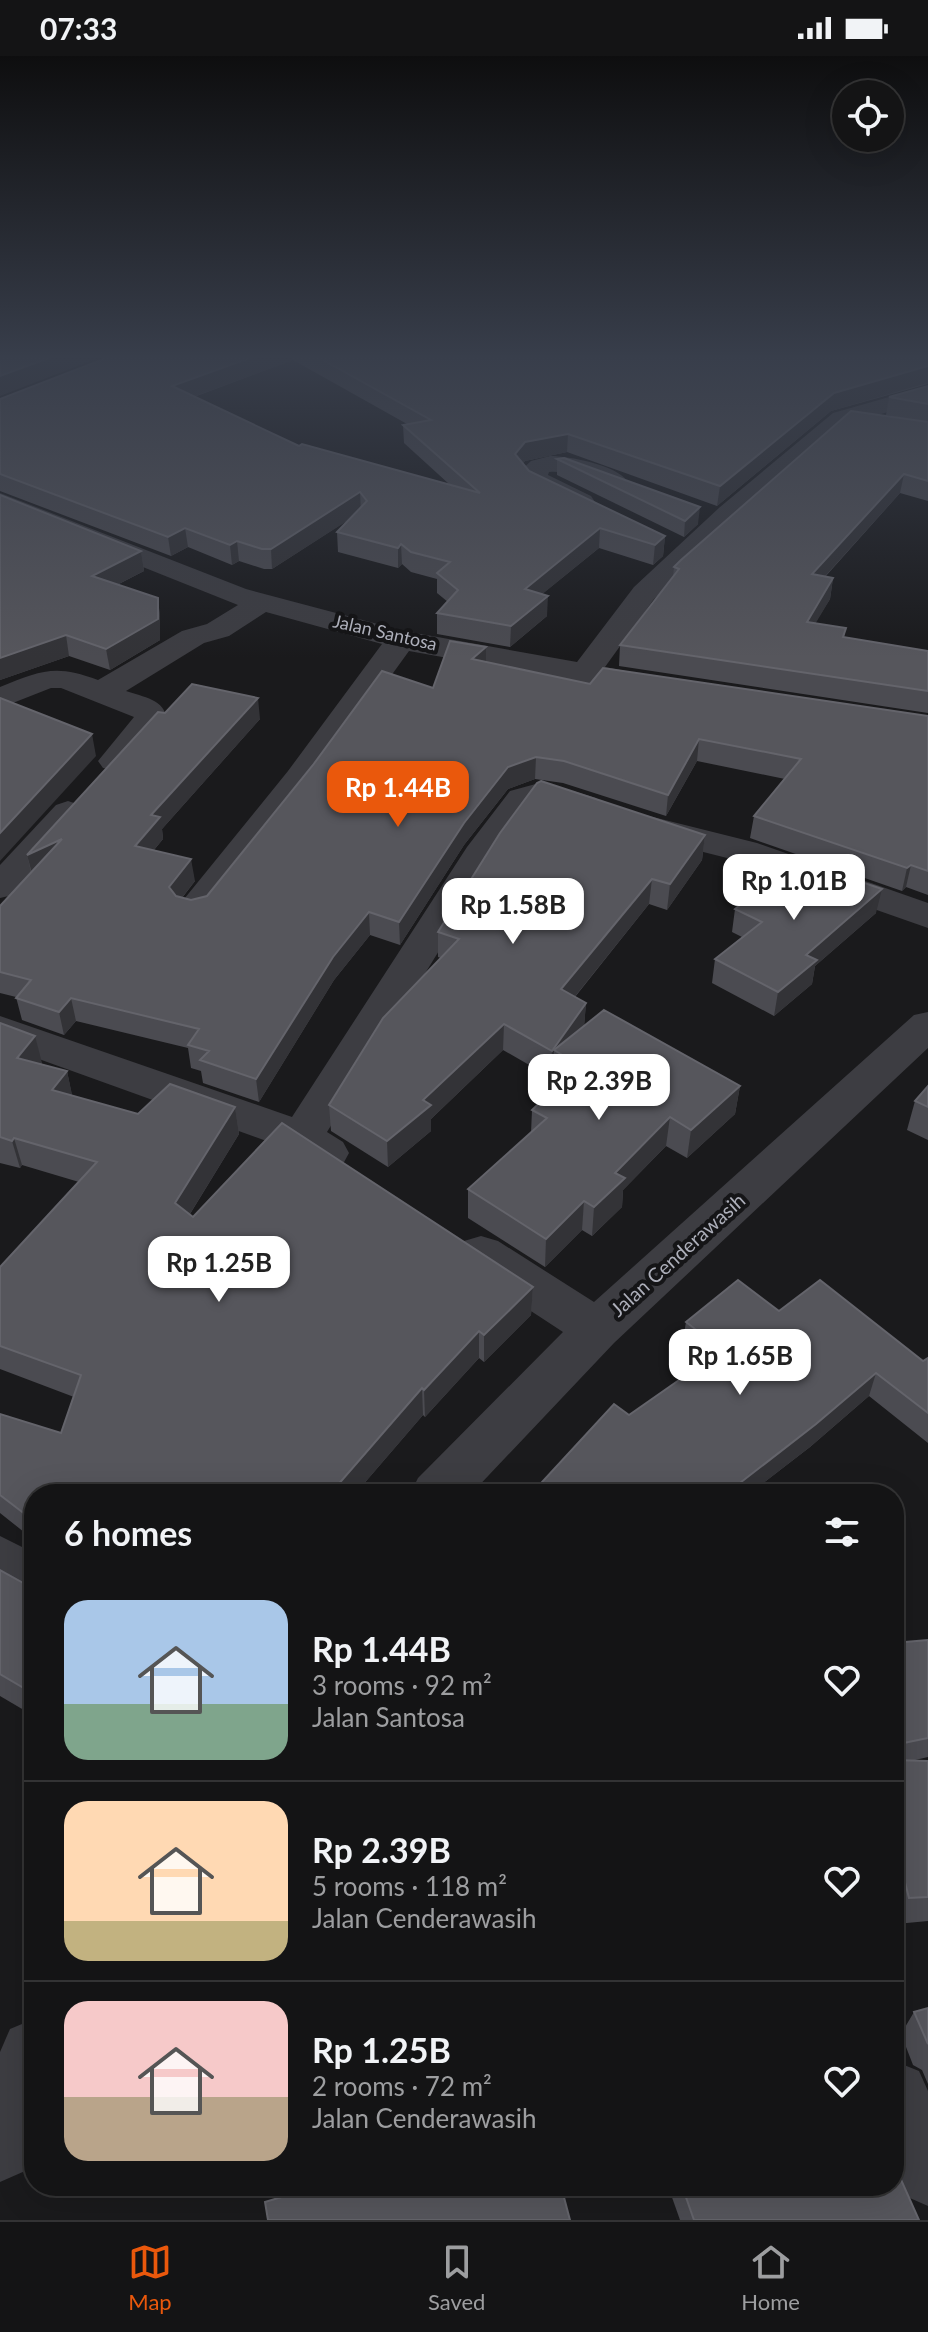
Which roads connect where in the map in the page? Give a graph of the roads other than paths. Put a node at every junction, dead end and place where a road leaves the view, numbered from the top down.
1 (797, 456) edge
2 (637, 489) edge
3 (0, 501) edge
4 (693, 510) edge
5 (606, 514) edge
6 (722, 520) junction
7 (660, 540) edge
8 (686, 553) junction
9 (249, 599) junction
10 (401, 640) junction
11 (586, 672) junction
12 (101, 692) junction
13 (691, 692) edge
14 (11, 693) edge
15 (136, 738) junction
16 (0, 887) edge
17 (195, 909) edge
18 (928, 916) edge
19 (928, 1025) edge
20 (0, 1030) edge
21 (911, 1066) edge
22 (302, 1137) junction
23 (356, 1172) edge
24 (449, 1233) edge
25 (597, 1329) junction
26 (447, 1484) edge
27 (0, 1561) edge
28 (24, 1577) edge
29 (24, 2080) edge
30 (904, 2118) edge
31 (0, 2146) edge
32 (928, 2170) edge

1 - 6 street
2 - 5 street
3 - 9 street, Jalan Santosa
4 - 6 street
6 - 8 street
7 - 8 street
8 - 11 street
9 - 10 street, Jalan Santosa
9 - 12 street
10 - 11 street, Jalan Santosa
10 - 17 street
11 - 13 street, Jalan Santosa
12 - 14 street
12 - 15 street
14 - 15 street
15 - 16 street
18 - 22 street
19 - 21 street, Jalan Cenderawasih
20 - 22 street
21 - 25 street, Jalan Cenderawasih
22 - 23 street
24 - 25 street
25 - 26 street, Jalan Cenderawasih
27 - 28 street
29 - 31 street
30 - 32 street

